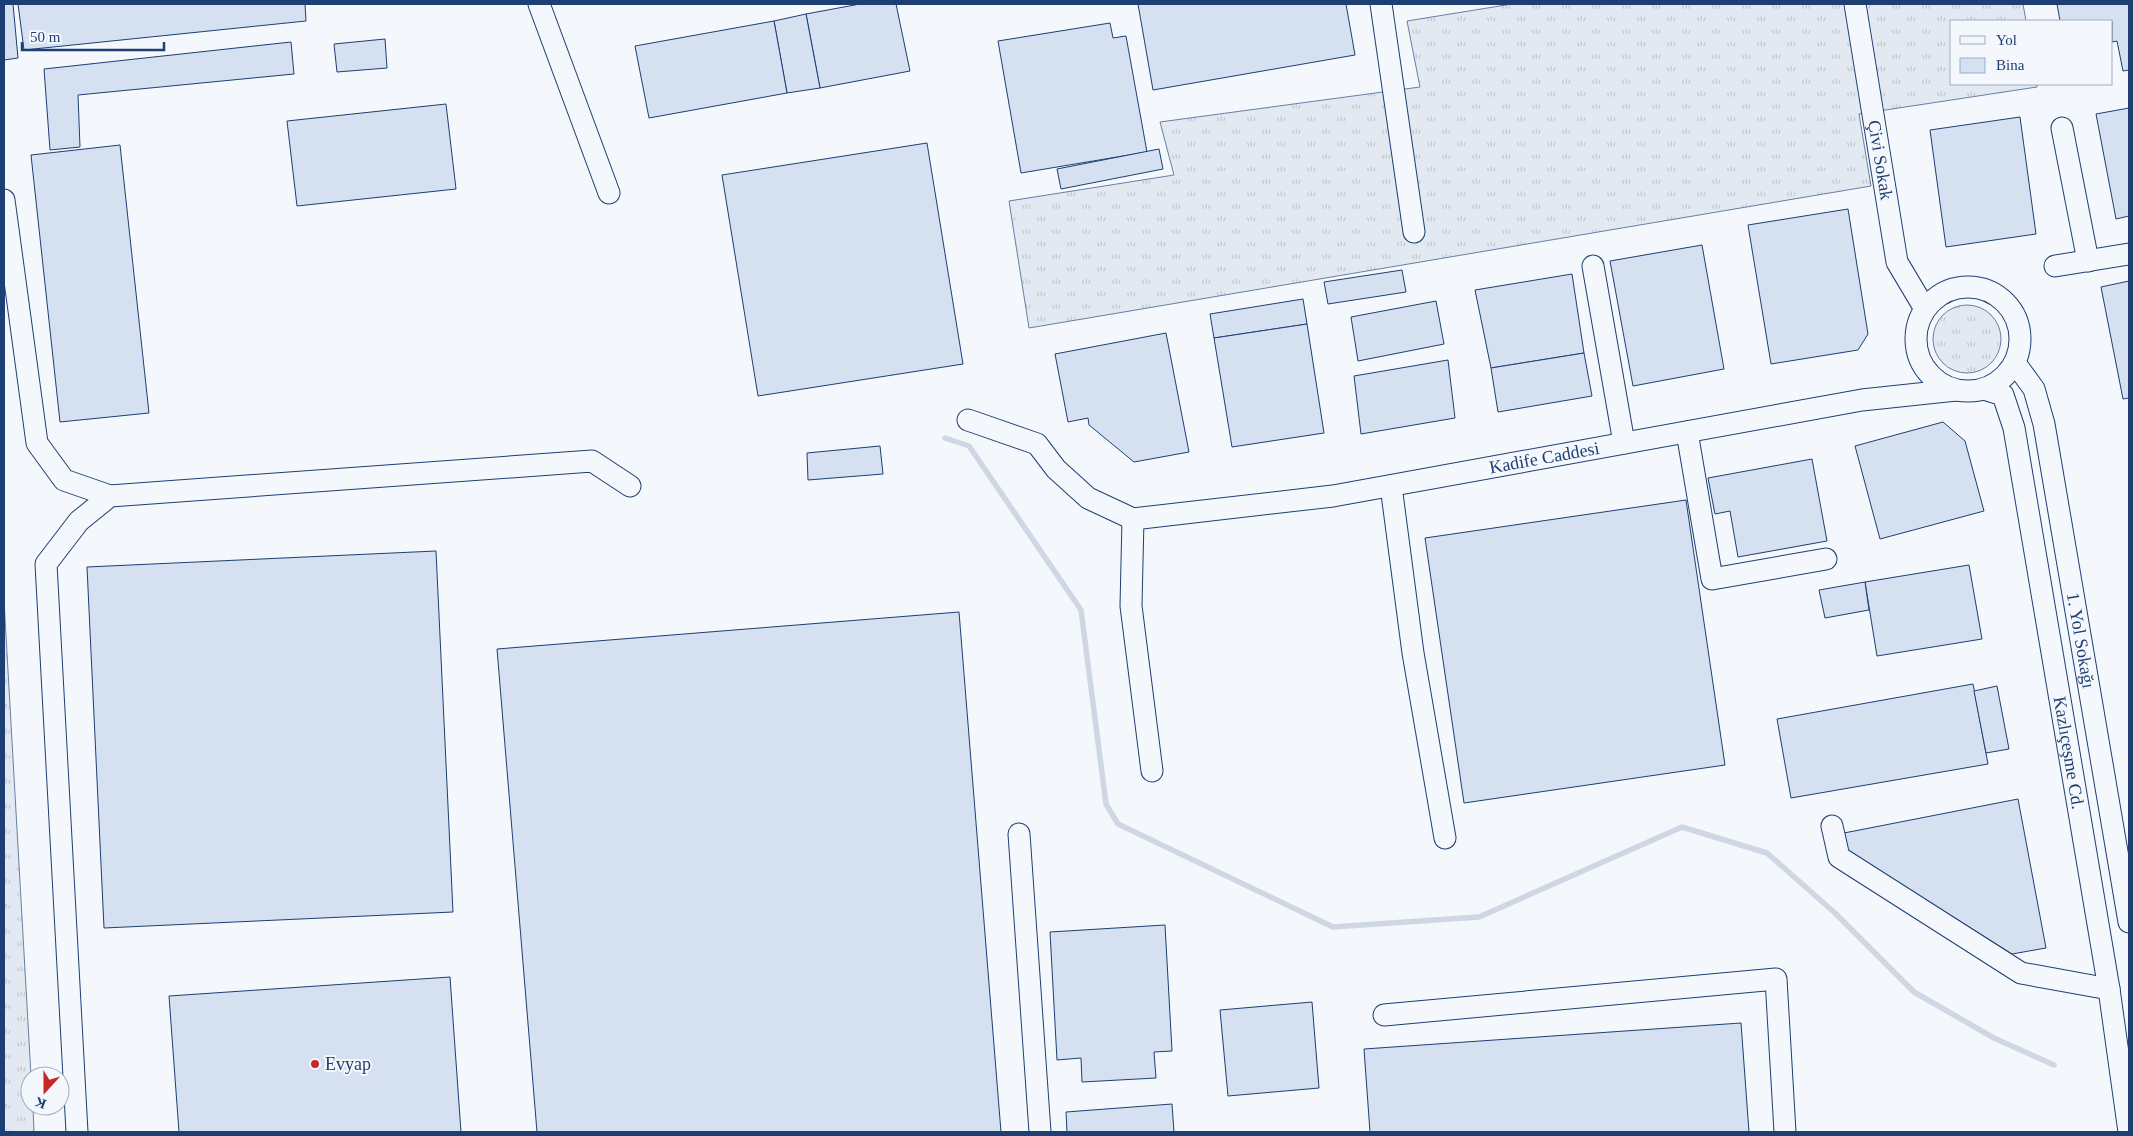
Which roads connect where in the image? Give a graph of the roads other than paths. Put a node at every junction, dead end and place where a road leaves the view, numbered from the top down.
1 (539, 4) edge
2 (1381, 4) edge
3 (1854, 4) edge
4 (2062, 128) dead end
5 (609, 193) dead end
6 (4, 200) edge
7 (1414, 232) dead end
8 (2129, 254) edge
9 (2088, 261) junction
10 (1593, 266) dead end
11 (2055, 266) dead end
12 (1925, 309) junction
13 (2015, 363) junction
14 (1956, 390) junction
15 (1984, 390) junction
16 (968, 420) dead end
17 (1687, 432) junction
18 (1624, 443) junction
19 (630, 486) dead end
20 (1390, 486) junction
21 (110, 496) junction
22 (1132, 519) junction
23 (1826, 558) dead end
24 (1152, 770) dead end
25 (1832, 826) dead end
26 (1019, 834) dead end
27 (1445, 838) dead end
28 (2129, 922) edge
29 (2109, 989) junction
30 (1384, 1015) dead end
31 (77, 1132) edge
32 (1040, 1132) edge
33 (1785, 1132) edge
34 (2129, 1132) edge

1 - 5 street
2 - 7 street
3 - 12 street, Çivi Sokak
4 - 9 street
6 - 21 street
8 - 9 street
9 - 11 street
10 - 18 street
12 - 13 street
12 - 14 street
13 - 15 street
13 - 28 street, 1. Yol Sokağı
14 - 15 street
14 - 17 street, Kadife Caddesi
15 - 29 street, Kazlıçeşme Cd.
16 - 22 street
17 - 18 street, Kadife Caddesi
17 - 23 street
18 - 20 street, Kadife Caddesi
19 - 21 street
20 - 22 street, Kadife Caddesi
20 - 27 street
21 - 31 street
22 - 24 street
25 - 29 street
26 - 32 street
29 - 34 street, Kazlıçeşme Cd.
30 - 33 street

